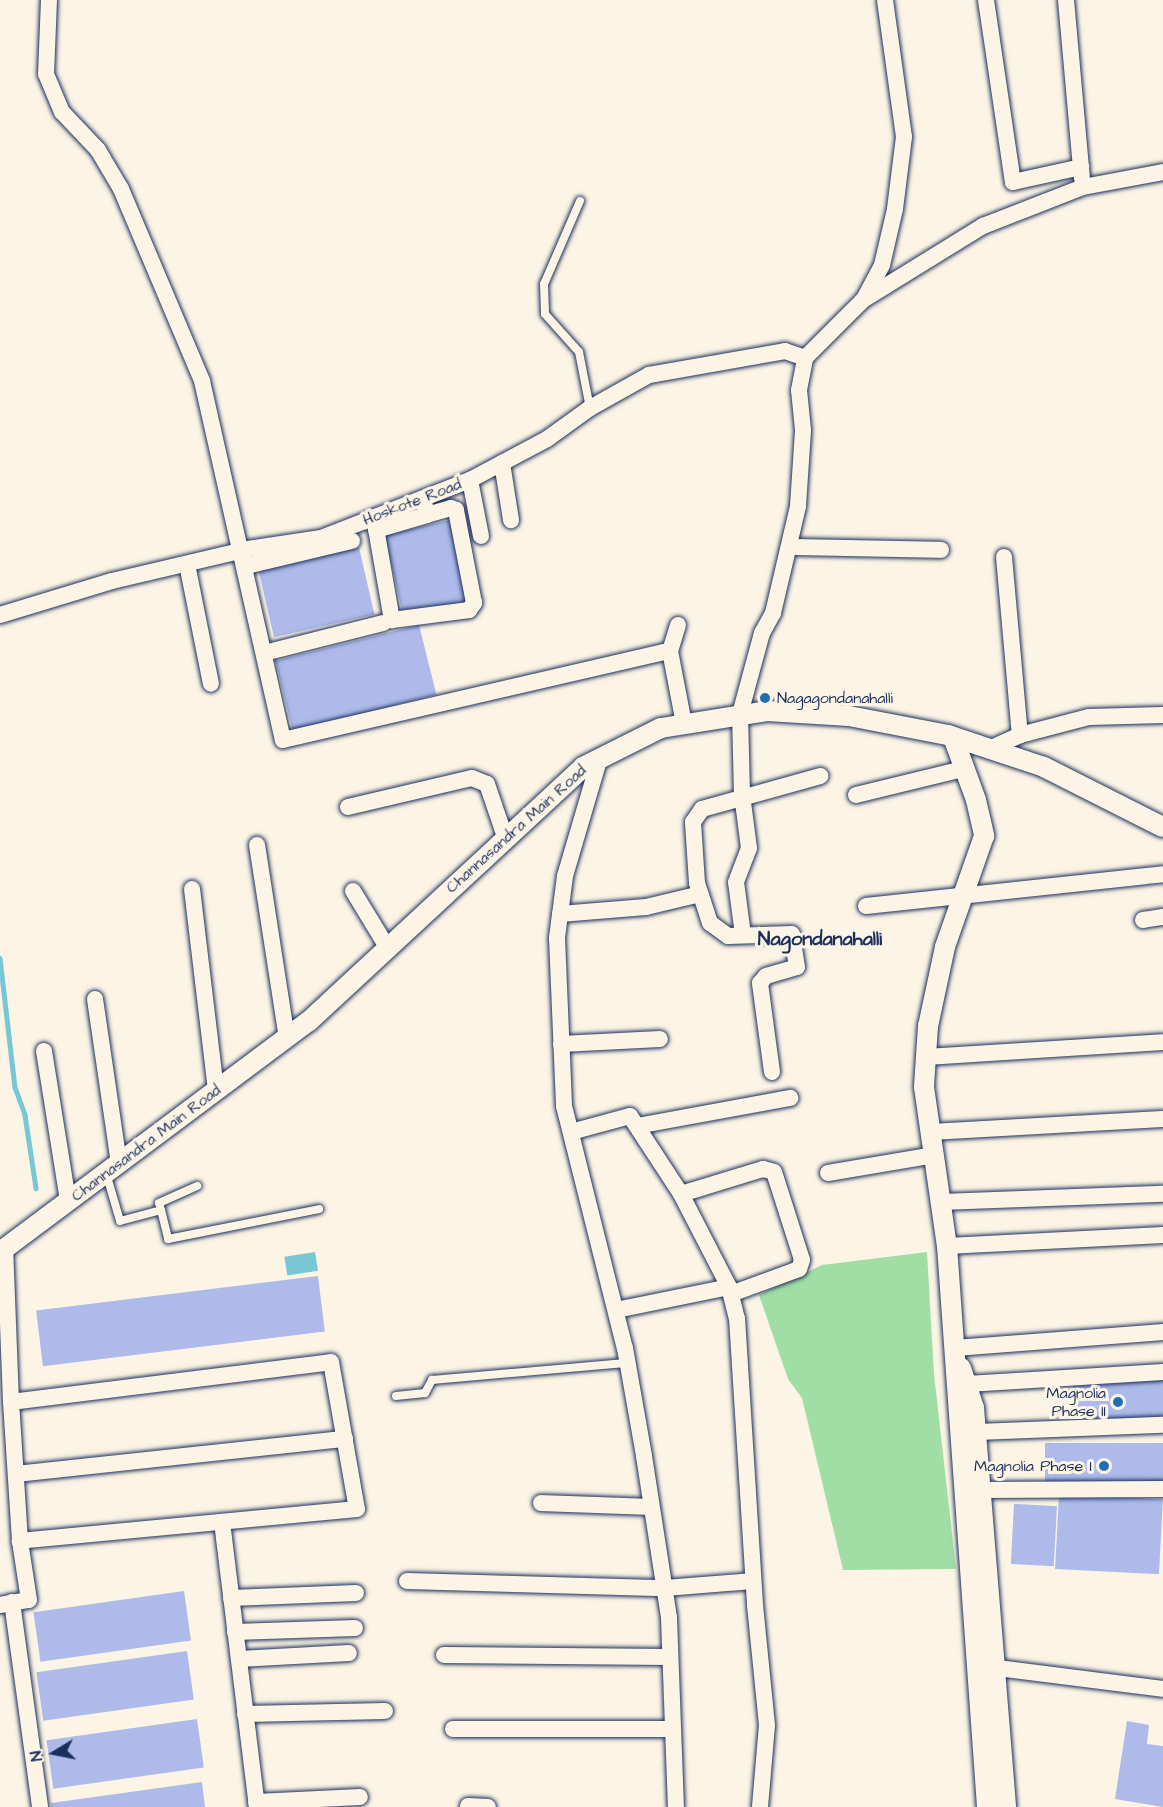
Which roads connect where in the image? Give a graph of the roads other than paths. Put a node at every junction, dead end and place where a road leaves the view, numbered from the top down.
1 (49, 0) edge
2 (885, 0) edge
3 (986, 0) edge
4 (1066, 0) edge
5 (1081, 166) junction
6 (1163, 172) edge
7 (1083, 188) junction
8 (580, 201) dead end
9 (863, 300) junction
10 (805, 358) junction
11 (590, 408) junction
12 (502, 463) junction
13 (470, 480) junction
14 (423, 498) junction
15 (427, 515) junction
16 (511, 520) dead end
17 (375, 523) junction
18 (481, 536) dead end
19 (352, 541) dead end
20 (790, 548) junction
21 (941, 550) dead end
22 (1004, 557) dead end
23 (245, 558) junction
24 (187, 564) junction
25 (0, 615) edge
26 (383, 623) dead end
27 (678, 625) dead end
28 (670, 651) junction
29 (264, 653) junction
30 (211, 684) dead end
31 (740, 714) junction
32 (1163, 715) edge
33 (684, 724) junction
34 (1020, 735) junction
35 (953, 737) junction
36 (989, 749) junction
37 (600, 757) junction
38 (963, 769) junction
39 (820, 776) dead end
40 (742, 795) junction
41 (856, 795) dead end
42 (348, 807) dead end
43 (1163, 827) edge
44 (505, 837) junction
45 (257, 845) dead end
46 (1163, 874) edge
47 (192, 889) dead end
48 (353, 891) dead end
49 (700, 894) junction
50 (964, 898) junction
51 (866, 906) dead end
52 (560, 914) junction
53 (1163, 917) edge
54 (1143, 920) dead end
55 (743, 935) junction
56 (387, 947) junction
57 (95, 999) dead end
58 (287, 1038) junction
59 (660, 1039) dead end
60 (1163, 1042) edge
61 (561, 1044) junction
62 (44, 1051) dead end
63 (926, 1057) junction
64 (772, 1072) dead end
65 (216, 1090) junction
66 (790, 1098) dead end
67 (1163, 1119) edge
68 (637, 1126) junction
69 (571, 1132) junction
70 (930, 1132) junction
71 (934, 1155) junction
72 (113, 1168) junction
73 (828, 1173) dead end
74 (197, 1186) dead end
75 (681, 1194) junction
76 (1163, 1194) edge
77 (68, 1201) junction
78 (940, 1202) junction
79 (319, 1209) dead end
80 (160, 1210) junction
81 (1163, 1235) edge
82 (947, 1246) junction
83 (3, 1250) edge
84 (730, 1291) junction
85 (616, 1310) junction
86 (1163, 1332) edge
87 (955, 1348) junction
88 (628, 1363) junction
89 (1163, 1372) edge
90 (967, 1384) junction
91 (396, 1396) dead end
92 (11, 1402) junction
93 (1163, 1425) edge
94 (1163, 1434) edge
95 (977, 1435) junction
96 (345, 1439) junction
97 (16, 1474) junction
98 (1163, 1489) edge
99 (982, 1490) junction
100 (541, 1503) dead end
101 (651, 1507) junction
102 (222, 1522) junction
103 (20, 1541) junction
104 (407, 1581) dead end
105 (753, 1581) junction
106 (665, 1588) junction
107 (356, 1593) dead end
108 (231, 1598) junction
109 (6, 1604) edge
110 (355, 1628) dead end
111 (235, 1632) junction
112 (349, 1653) dead end
113 (444, 1655) dead end
114 (669, 1657) junction
115 (239, 1659) junction
116 (985, 1666) junction
117 (1163, 1689) edge
118 (385, 1711) dead end
119 (245, 1714) junction
120 (453, 1729) dead end
121 (671, 1729) junction
122 (360, 1797) dead end
123 (256, 1804) edge
124 (468, 1806) edge
125 (40, 1807) edge
126 (488, 1807) edge
127 (676, 1807) edge
128 (760, 1807) edge
129 (987, 1807) edge
130 (1006, 1807) edge

1 - 23 street
2 - 9 street
3 - 5 street
4 - 5 street
5 - 7 street
6 - 7 street
7 - 9 street
8 - 11 lane
9 - 10 street
10 - 11 street, Hoskote Road
10 - 20 street
11 - 12 street, Hoskote Road
12 - 13 street, Hoskote Road
12 - 16 street
13 - 14 street, Hoskote Road
13 - 18 street
14 - 15 street
14 - 17 street, Hoskote Road
15 - 17 street
15 - 17 street
17 - 23 street, Hoskote Road
19 - 23 street
20 - 21 street
20 - 31 street
22 - 34 street
23 - 24 street, Hoskote Road
23 - 29 street
24 - 25 street, Hoskote Road
24 - 30 street
26 - 29 street
27 - 28 street
28 - 29 street
28 - 33 street
31 - 33 street, Channasandra Main Road
31 - 35 street, Channasandra Main Road
31 - 40 street
32 - 34 street
33 - 37 street, Channasandra Main Road
34 - 36 street
35 - 36 street, Channasandra Main Road
35 - 38 street
36 - 43 street, Channasandra Main Road
37 - 44 street, Channasandra Main Road
37 - 52 street
38 - 41 street
38 - 50 street
39 - 40 street
40 - 49 street
40 - 55 street
42 - 44 street
44 - 56 street, Channasandra Main Road
45 - 58 street
46 - 50 street
47 - 65 street
48 - 56 street
49 - 52 street
49 - 55 street
50 - 51 street
50 - 63 street
52 - 61 street
53 - 54 street
55 - 64 street
56 - 58 street, Channasandra Main Road
57 - 72 street
58 - 65 street, Channasandra Main Road
59 - 61 street
60 - 63 street
61 - 69 street
62 - 77 street
63 - 70 street
65 - 72 street, Channasandra Main Road
66 - 68 street
67 - 70 street
68 - 69 street
68 - 75 street
69 - 85 street
70 - 71 street
71 - 73 street
71 - 78 street
72 - 77 street, Channasandra Main Road
72 - 80 lane
74 - 80 lane
75 - 84 street
75 - 84 street
76 - 78 street
77 - 83 street, Channasandra Main Road
78 - 82 street
79 - 80 lane
81 - 82 street
82 - 87 street
83 - 92 street
84 - 85 street
84 - 105 street
85 - 88 street
86 - 87 street
87 - 90 street
87 - 116 street
88 - 91 lane
88 - 101 street
89 - 90 street
90 - 95 street
92 - 96 street
92 - 97 street
93 - 95 street
94 - 95 street
95 - 99 street
96 - 97 street
96 - 102 street
97 - 103 street
98 - 99 street
99 - 116 street
100 - 101 street
101 - 106 street
102 - 103 street
102 - 108 street
103 - 109 street
104 - 106 street
105 - 106 street
105 - 128 street
106 - 114 street
107 - 108 street
108 - 111 street
109 - 125 street
110 - 111 street
111 - 115 street
112 - 115 street
113 - 114 street
114 - 121 street
115 - 119 street
116 - 117 street
116 - 129 street
116 - 130 street
118 - 119 street
119 - 123 street
120 - 121 street
121 - 127 street
122 - 123 street
124 - 126 street

